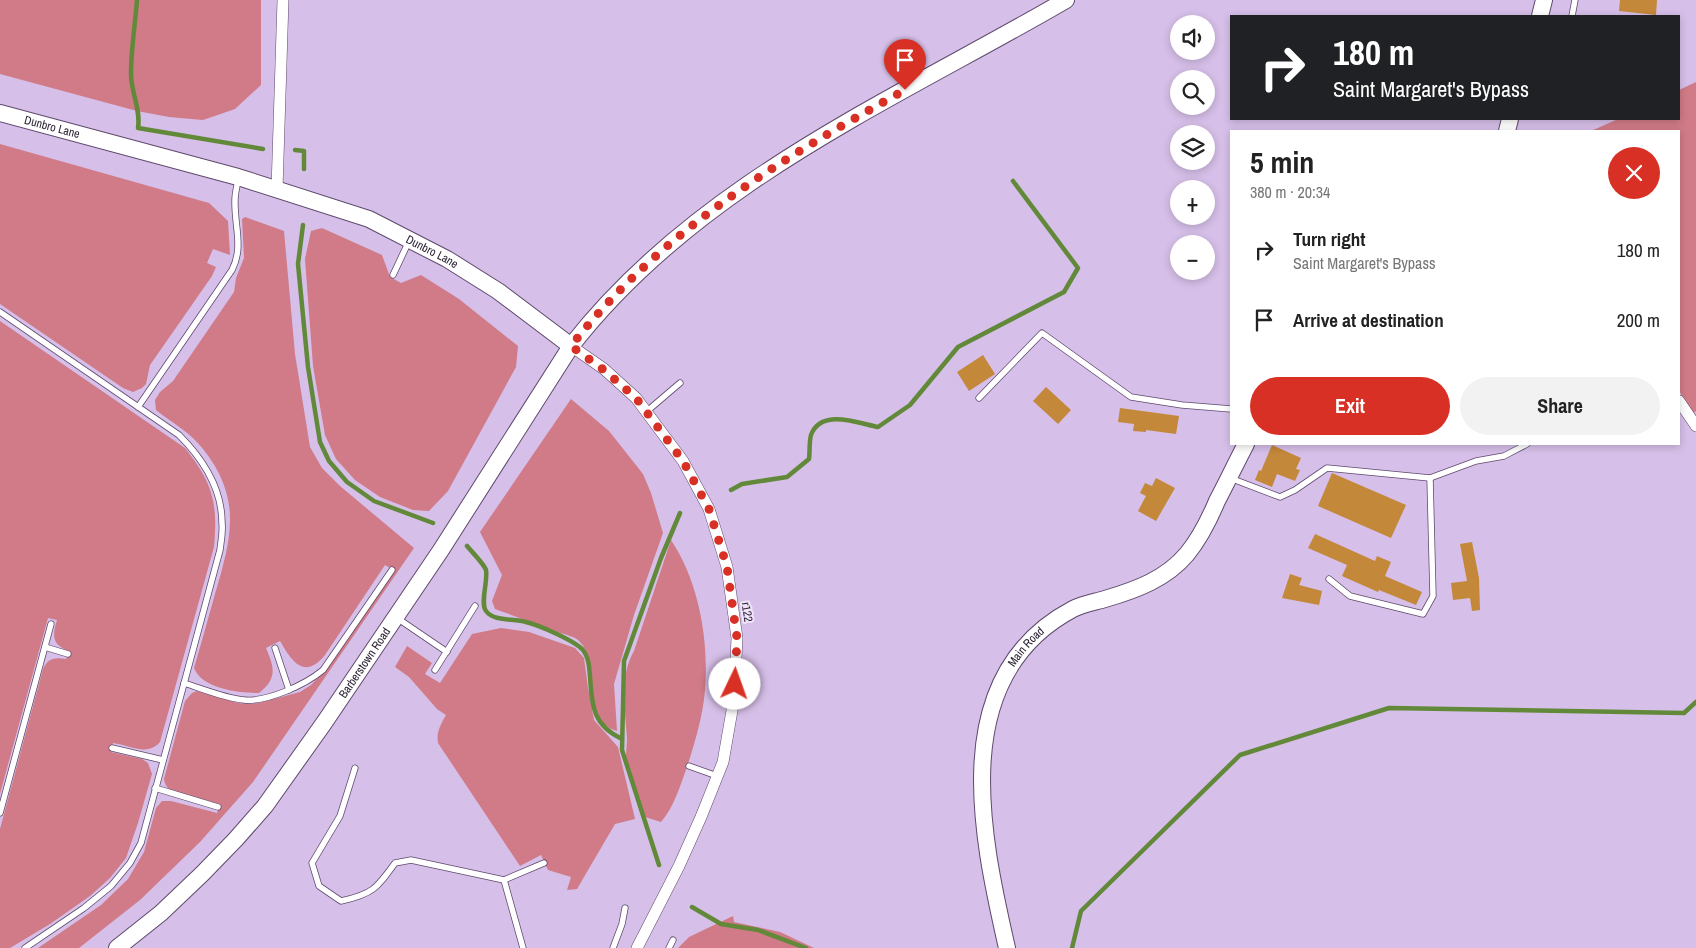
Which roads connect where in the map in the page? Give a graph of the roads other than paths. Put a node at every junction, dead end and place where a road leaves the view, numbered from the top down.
1 (282, 0) edge
2 (1066, 0) edge
3 (1544, 0) edge
4 (1575, 0) edge
5 (1540, 15) edge
6 (1572, 15) edge
7 (0, 113) edge
8 (238, 177) junction
9 (277, 189) junction
10 (410, 240) junction
11 (392, 275) dead end
12 (0, 312) edge
13 (571, 346) junction
14 (680, 383) dead end
15 (978, 398) dead end
16 (1680, 402) edge
17 (138, 407) junction
18 (1230, 409) edge
19 (646, 412) junction
20 (1696, 426) edge
21 (1246, 445) edge
22 (1525, 445) edge
23 (1229, 478) junction
24 (1430, 478) junction
25 (392, 570) dead end
26 (1329, 579) dead end
27 (476, 606) dead end
28 (396, 617) junction
29 (51, 624) dead end
30 (45, 646) junction
31 (275, 648) dead end
32 (447, 652) junction
33 (68, 654) dead end
34 (436, 670) dead end
35 (184, 683) junction
36 (289, 690) junction
37 (112, 748) dead end
38 (163, 760) junction
39 (689, 766) dead end
40 (355, 768) dead end
41 (717, 776) junction
42 (155, 788) junction
43 (218, 807) dead end
44 (0, 813) edge
45 (544, 863) dead end
46 (504, 880) junction
47 (625, 908) dead end
48 (673, 940) dead end
49 (25, 948) edge
50 (117, 948) edge
51 (523, 948) edge
52 (613, 948) edge
53 (637, 948) edge
54 (669, 948) edge
55 (1007, 948) edge

1 - 9 street
2 - 13 main road, Barberstown Road
3 - 5 main road
4 - 6 lane
7 - 8 main road, Dunbro Lane
8 - 9 main road, Dunbro Lane
8 - 17 lane
9 - 10 main road, Dunbro Lane
10 - 11 lane
10 - 13 main road, Dunbro Lane
12 - 17 lane
13 - 19 street, r122
13 - 28 main road, Barberstown Road
14 - 19 lane
15 - 18 lane
16 - 20 street
17 - 35 lane
19 - 41 street, r122
21 - 23 main road, Main Road
22 - 24 lane
23 - 24 lane
23 - 55 main road, Main Road
24 - 26 lane
25 - 36 lane
27 - 32 lane
28 - 32 lane
28 - 50 main road, Barberstown Road
29 - 30 lane
30 - 33 lane
30 - 44 lane
31 - 36 lane
32 - 34 lane
35 - 36 lane
35 - 38 lane
37 - 38 lane
38 - 42 lane
39 - 41 lane
40 - 46 lane
41 - 53 street, r122
42 - 43 lane
42 - 49 lane
45 - 46 lane
46 - 51 lane
47 - 52 lane
48 - 54 lane

